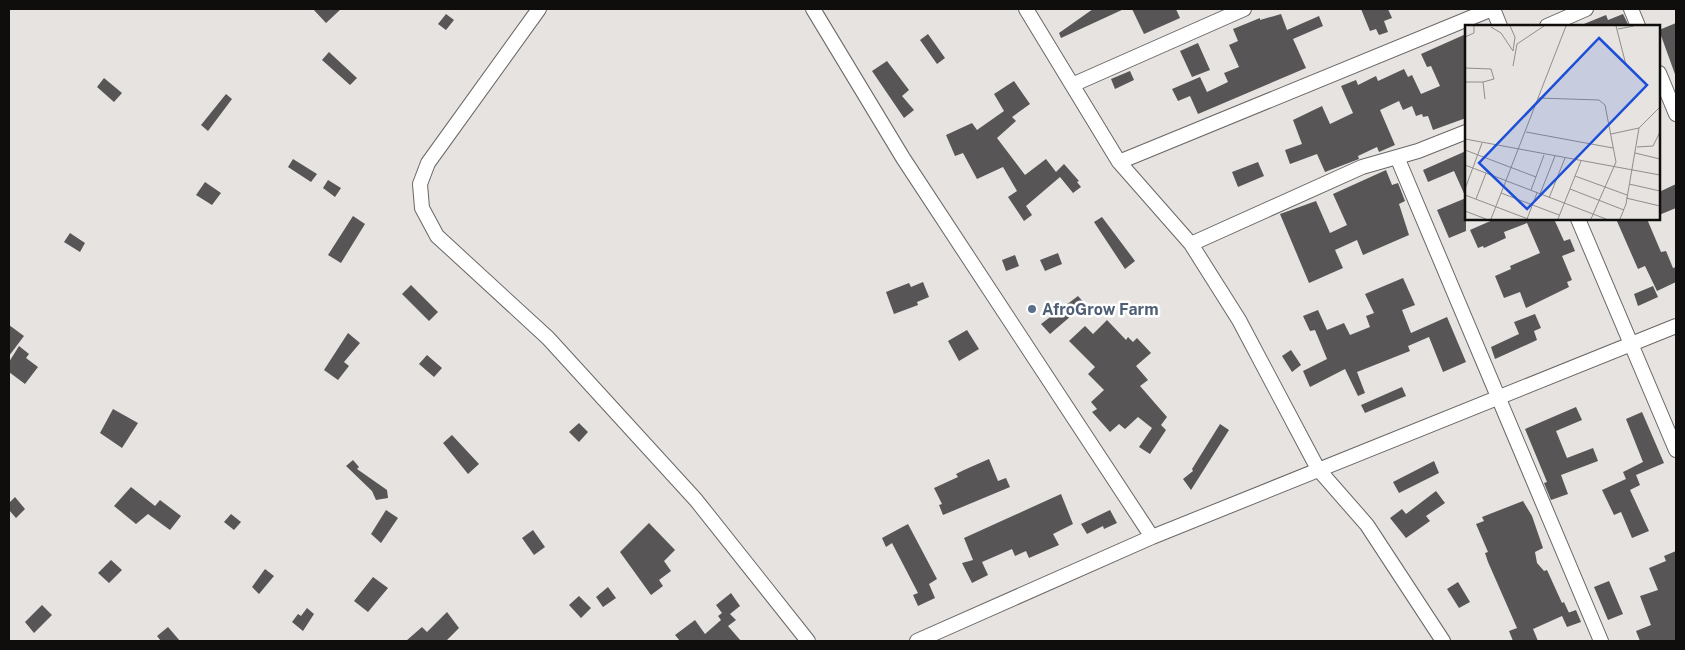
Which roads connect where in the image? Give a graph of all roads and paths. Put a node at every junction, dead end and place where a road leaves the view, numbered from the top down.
1 (539, 9) edge
2 (813, 9) edge
3 (1026, 9) edge
4 (1244, 9) edge
5 (1492, 9) edge
6 (1586, 9) edge
7 (1631, 9) edge
8 (1500, 25) edge
9 (1550, 25) edge
10 (1638, 25) edge
11 (1660, 76) edge
12 (1072, 85) junction
13 (1676, 114) edge
14 (1465, 132) edge
15 (1397, 157) junction
16 (1119, 162) junction
17 (1578, 220) edge
18 (1191, 244) junction
19 (1676, 326) edge
20 (1633, 346) junction
21 (1498, 397) junction
22 (1676, 450) edge
23 (1318, 468) junction
24 (1152, 536) junction
25 (808, 641) edge
26 (917, 641) edge
27 (1443, 641) edge
28 (1601, 641) edge

1 - 25 street
2 - 24 street
3 - 12 street
4 - 12 street
5 - 8 street
5 - 16 street
6 - 9 street
7 - 10 street
11 - 13 street
12 - 16 street
14 - 15 street
15 - 18 street
15 - 21 street
16 - 18 street
17 - 20 street
18 - 23 street
19 - 20 street
20 - 21 street
20 - 22 street
21 - 23 street
21 - 28 street
23 - 24 street
23 - 27 street
24 - 26 street

